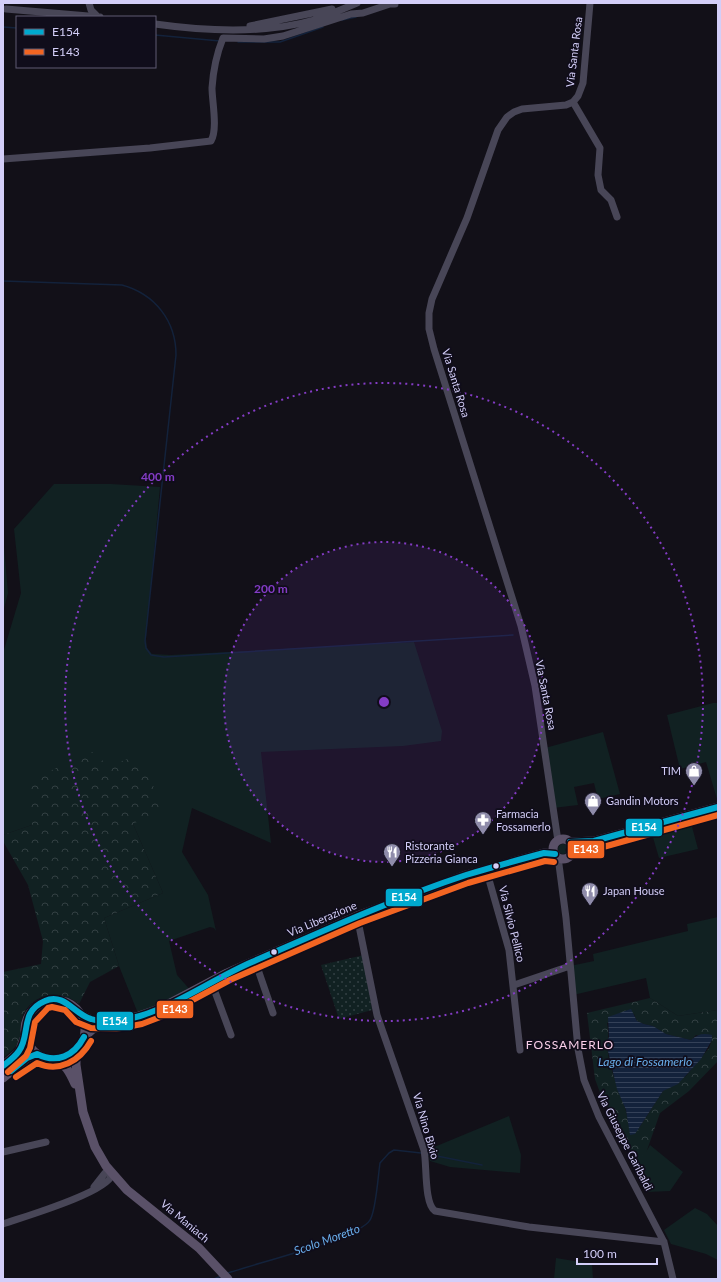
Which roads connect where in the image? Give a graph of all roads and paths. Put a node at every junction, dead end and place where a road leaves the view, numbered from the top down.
1 (89, 3) edge
2 (354, 3) edge
3 (357, 3) edge
4 (590, 3) edge
5 (395, 4) dead end
6 (335, 8) edge
7 (6, 9) dead end
8 (98, 16) edge
9 (156, 24) edge
10 (282, 24) junction
11 (283, 36) junction
12 (573, 102) junction
13 (3, 159) edge
14 (617, 217) dead end
15 (718, 807) edge
16 (561, 850) junction
17 (486, 869) junction
18 (358, 916) junction
19 (255, 961) junction
20 (570, 966) junction
21 (211, 981) junction
22 (514, 985) junction
23 (273, 1013) dead end
24 (81, 1016) junction
25 (116, 1021) junction
26 (231, 1035) dead end
27 (25, 1036) junction
28 (84, 1037) junction
29 (76, 1050) junction
30 (520, 1050) dead end
31 (37, 1054) junction
32 (51, 1060) junction
33 (3, 1066) edge
34 (3, 1078) edge
35 (80, 1101) junction
36 (46, 1142) dead end
37 (3, 1152) edge
38 (102, 1159) junction
39 (112, 1174) junction
40 (102, 1177) junction
41 (107, 1183) junction
42 (123, 1186) junction
43 (90, 1192) junction
44 (3, 1224) edge
45 (664, 1242) junction
46 (228, 1279) edge
47 (673, 1279) edge

1 - 8 street
2 - 6 street
3 - 6 street
4 - 12 street, Via Santa Rosa
5 - 11 street
6 - 10 street
7 - 8 street
9 - 10 street
10 - 11 street
11 - 13 street
12 - 14 street
12 - 16 street, Via Santa Rosa
15 - 16 main road
16 - 17 main road, Via Liberazione
16 - 20 street, Via Giuseppe Garibaldi
17 - 18 main road, Via Liberazione
17 - 22 street, Via Silvio Pellico
18 - 19 main road, Via Liberazione
18 - 45 street, Via Nino Bixio
19 - 21 main road, Via Liberazione
19 - 23 street
20 - 22 street
20 - 45 street, Via Giuseppe Garibaldi
21 - 25 main road, Via Liberazione
21 - 26 street
22 - 30 street, Via Silvio Pellico
24 - 25 main road, Via Liberazione
24 - 27 main road
24 - 28 main road
25 - 28 main road, Via Liberazione
27 - 31 main road
27 - 33 main road
28 - 29 main road
29 - 32 main road
29 - 35 main road, Via Maniach
31 - 32 main road
31 - 34 main road
32 - 35 main road, Via Maniach
35 - 38 main road, Via Maniach
36 - 37 street
38 - 39 main road, Via Maniach
38 - 40 street, Via Maniach
39 - 40 street
39 - 41 street
39 - 42 main road, Via Maniach
40 - 43 street
41 - 42 street, Via Maniach
41 - 43 street
42 - 46 main road, Via Maniach
43 - 44 street
45 - 47 street, Via Giuseppe Garibaldi

